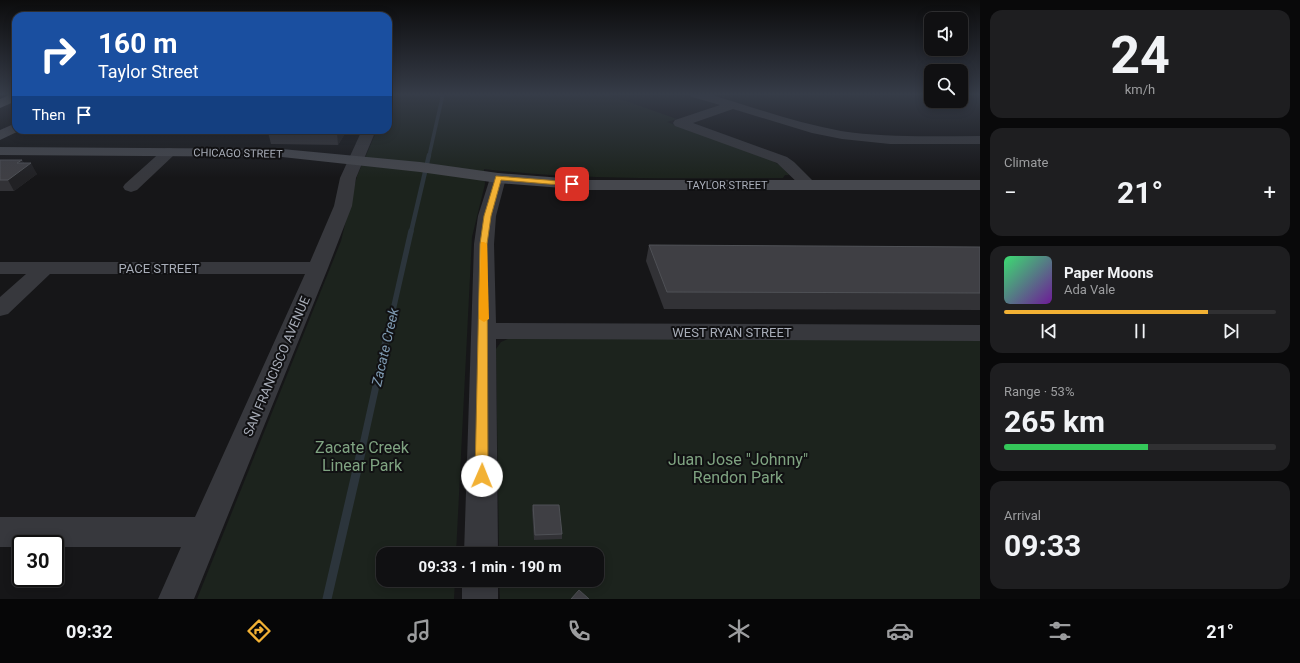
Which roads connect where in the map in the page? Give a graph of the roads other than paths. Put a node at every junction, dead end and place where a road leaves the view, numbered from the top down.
1 (683, 122) edge
2 (790, 122) edge
3 (12, 129) edge
4 (368, 134) edge
5 (0, 136) edge
6 (980, 140) edge
7 (0, 151) edge
8 (169, 152) junction
9 (365, 161) junction
10 (486, 176) junction
11 (809, 185) junction
12 (980, 185) edge
13 (131, 187) dead end
14 (0, 268) edge
15 (45, 268) junction
16 (318, 268) junction
17 (0, 309) edge
18 (484, 331) junction
19 (980, 333) edge
20 (0, 532) edge
21 (205, 532) junction
22 (481, 547) edge
23 (480, 587) edge
24 (176, 599) edge
25 (480, 599) edge

1 - 11 street
2 - 6 street
3 - 5 street
4 - 9 street, SAN FRANCISCO AVENUE
7 - 8 street, CHICAGO STREET
8 - 9 street, CHICAGO STREET
8 - 13 street
9 - 10 street, CHICAGO STREET
9 - 16 street, SAN FRANCISCO AVENUE
10 - 11 street, TAYLOR STREET
10 - 18 street
11 - 12 street, TAYLOR STREET
14 - 15 street, PACE STREET
15 - 16 street, PACE STREET
15 - 17 street
16 - 21 street, SAN FRANCISCO AVENUE
18 - 19 street, WEST RYAN STREET
18 - 22 street
20 - 21 street
21 - 24 street, SAN FRANCISCO AVENUE
23 - 25 street

